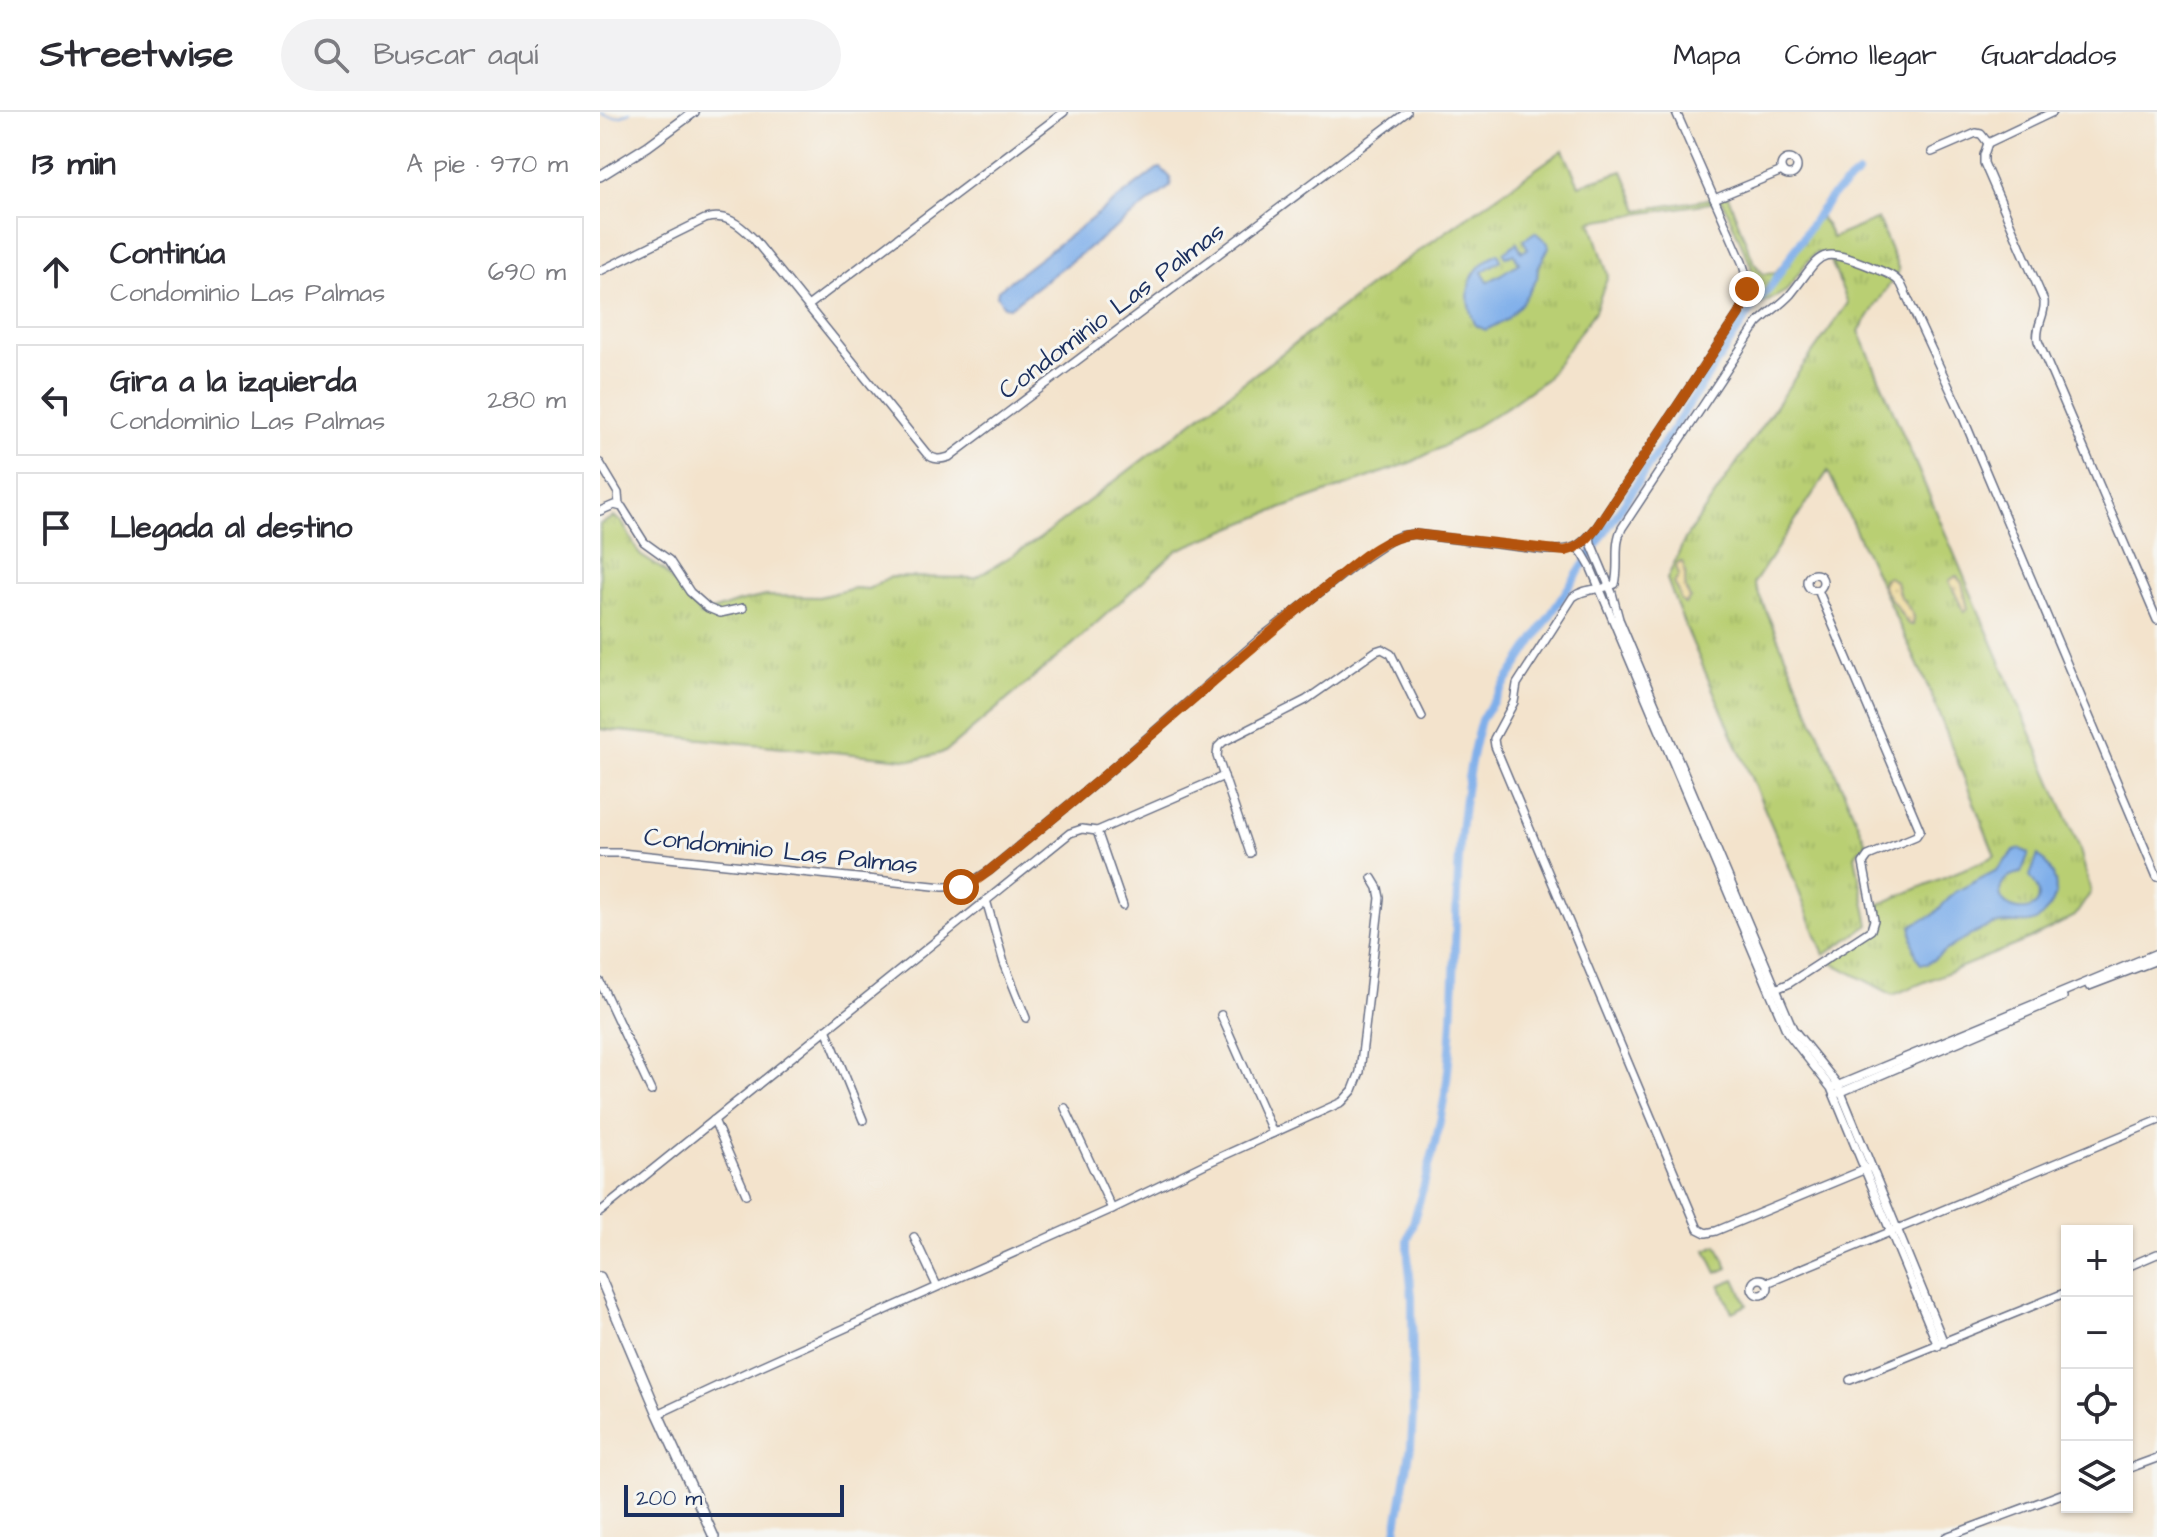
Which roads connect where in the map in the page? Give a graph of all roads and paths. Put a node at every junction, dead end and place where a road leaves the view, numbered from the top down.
1 (694, 112) edge
2 (1064, 112) edge
3 (1407, 112) edge
4 (1676, 112) edge
5 (2053, 112) edge
6 (1988, 143) junction
7 (1932, 152) dead end
8 (1782, 171) dead end
9 (600, 176) edge
10 (1714, 199) junction
11 (600, 271) edge
12 (808, 306) junction
13 (600, 463) edge
14 (619, 505) junction
15 (600, 511) edge
16 (1590, 535) junction
17 (1577, 547) junction
18 (1610, 587) junction
19 (1599, 588) junction
20 (1818, 590) dead end
21 (743, 608) dead end
22 (2157, 620) edge
23 (1422, 717) dead end
24 (1224, 776) junction
25 (1097, 831) junction
26 (600, 853) edge
27 (1250, 853) dead end
28 (2157, 877) edge
29 (1372, 878) dead end
30 (986, 900) junction
31 (1123, 906) dead end
32 (2157, 953) edge
33 (2157, 960) edge
34 (600, 982) edge
35 (1773, 990) junction
36 (1221, 1015) dead end
37 (1026, 1018) dead end
38 (826, 1029) junction
39 (1836, 1090) junction
40 (651, 1091) dead end
41 (1065, 1108) dead end
42 (714, 1120) junction
43 (863, 1120) dead end
44 (2157, 1121) edge
45 (1273, 1133) junction
46 (1868, 1168) junction
47 (746, 1194) dead end
48 (1112, 1209) junction
49 (600, 1212) edge
50 (1895, 1231) junction
51 (914, 1237) dead end
52 (2157, 1254) edge
53 (2133, 1264) edge
54 (600, 1277) edge
55 (1767, 1283) dead end
56 (937, 1286) junction
57 (2061, 1294) edge
58 (1941, 1344) junction
59 (1850, 1380) dead end
60 (658, 1414) junction
61 (2157, 1458) edge
62 (2133, 1467) edge
63 (2061, 1495) edge
64 (1971, 1533) edge
65 (714, 1537) edge
66 (1946, 1537) edge

1 - 9 main road
2 - 12 street
3 - 12 street, Condominio Las Palmas
4 - 10 street
5 - 6 street
6 - 7 street
6 - 22 street
8 - 10 street
10 - 16 street
11 - 12 street, Condominio Las Palmas
13 - 14 street
14 - 15 street
14 - 21 street
16 - 17 street
16 - 18 street
17 - 19 street
17 - 26 street, Condominio Las Palmas
18 - 19 street
18 - 28 street
18 - 35 street
19 - 35 street
19 - 46 street
20 - 35 street
23 - 24 street
24 - 25 street
24 - 27 street
25 - 30 street
25 - 31 street
29 - 45 street
30 - 37 street
30 - 38 street
32 - 39 street
33 - 39 street
34 - 40 street
35 - 39 street
36 - 45 street
38 - 42 street
38 - 43 street
39 - 46 street
41 - 48 street
42 - 47 street
42 - 49 street
44 - 50 street
45 - 48 street
46 - 50 street
48 - 56 street
50 - 55 street
50 - 58 street
51 - 56 street
52 - 53 street
54 - 60 main road
56 - 60 street
57 - 58 street
58 - 59 street
60 - 65 main road
61 - 62 street
63 - 64 street
64 - 66 street

